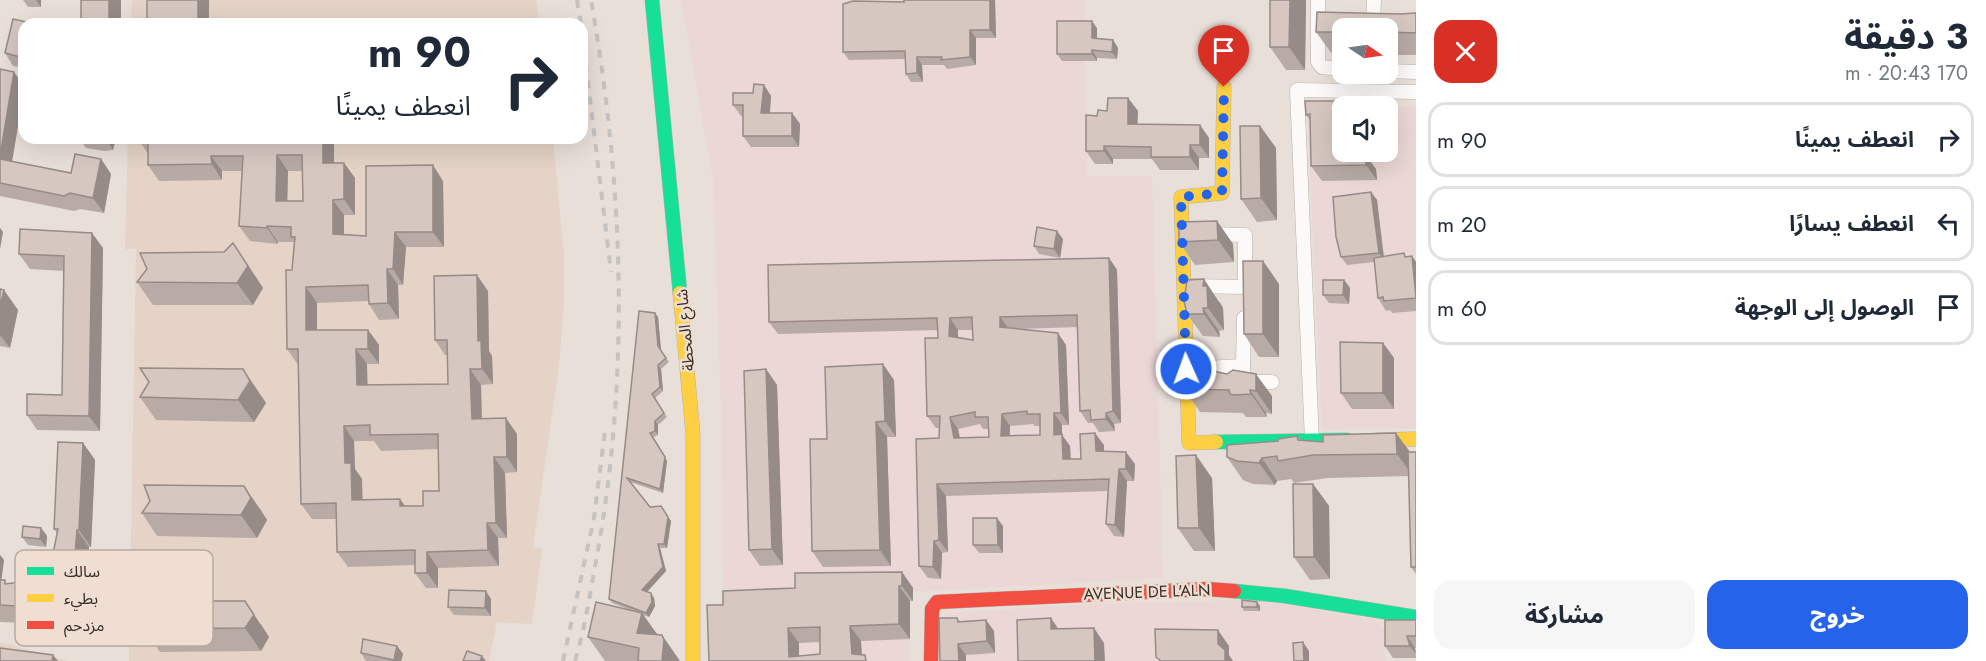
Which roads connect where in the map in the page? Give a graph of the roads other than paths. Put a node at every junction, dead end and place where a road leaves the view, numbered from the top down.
1 (652, 0) edge
2 (1318, 0) edge
3 (1374, 0) edge
4 (1373, 18) edge
5 (1332, 67) edge
6 (1398, 71) edge
7 (1416, 72) edge
8 (1224, 87) dead end
9 (1416, 92) edge
10 (1182, 234) junction
11 (1184, 286) junction
12 (1245, 287) junction
13 (1243, 366) junction
14 (1186, 369) junction
15 (1272, 382) dead end
16 (1416, 439) edge
17 (1312, 441) junction
18 (1416, 617) edge
19 (693, 661) edge
20 (931, 661) edge

1 - 19 street, شارع المحطة
2 - 5 street
3 - 4 street
6 - 7 street
8 - 10 street
9 - 17 street
10 - 11 street
10 - 12 street
11 - 12 street
11 - 14 street
12 - 13 street
13 - 14 street
13 - 15 street
14 - 17 street
16 - 17 street
18 - 20 street, AVENUE DE L'ALN

